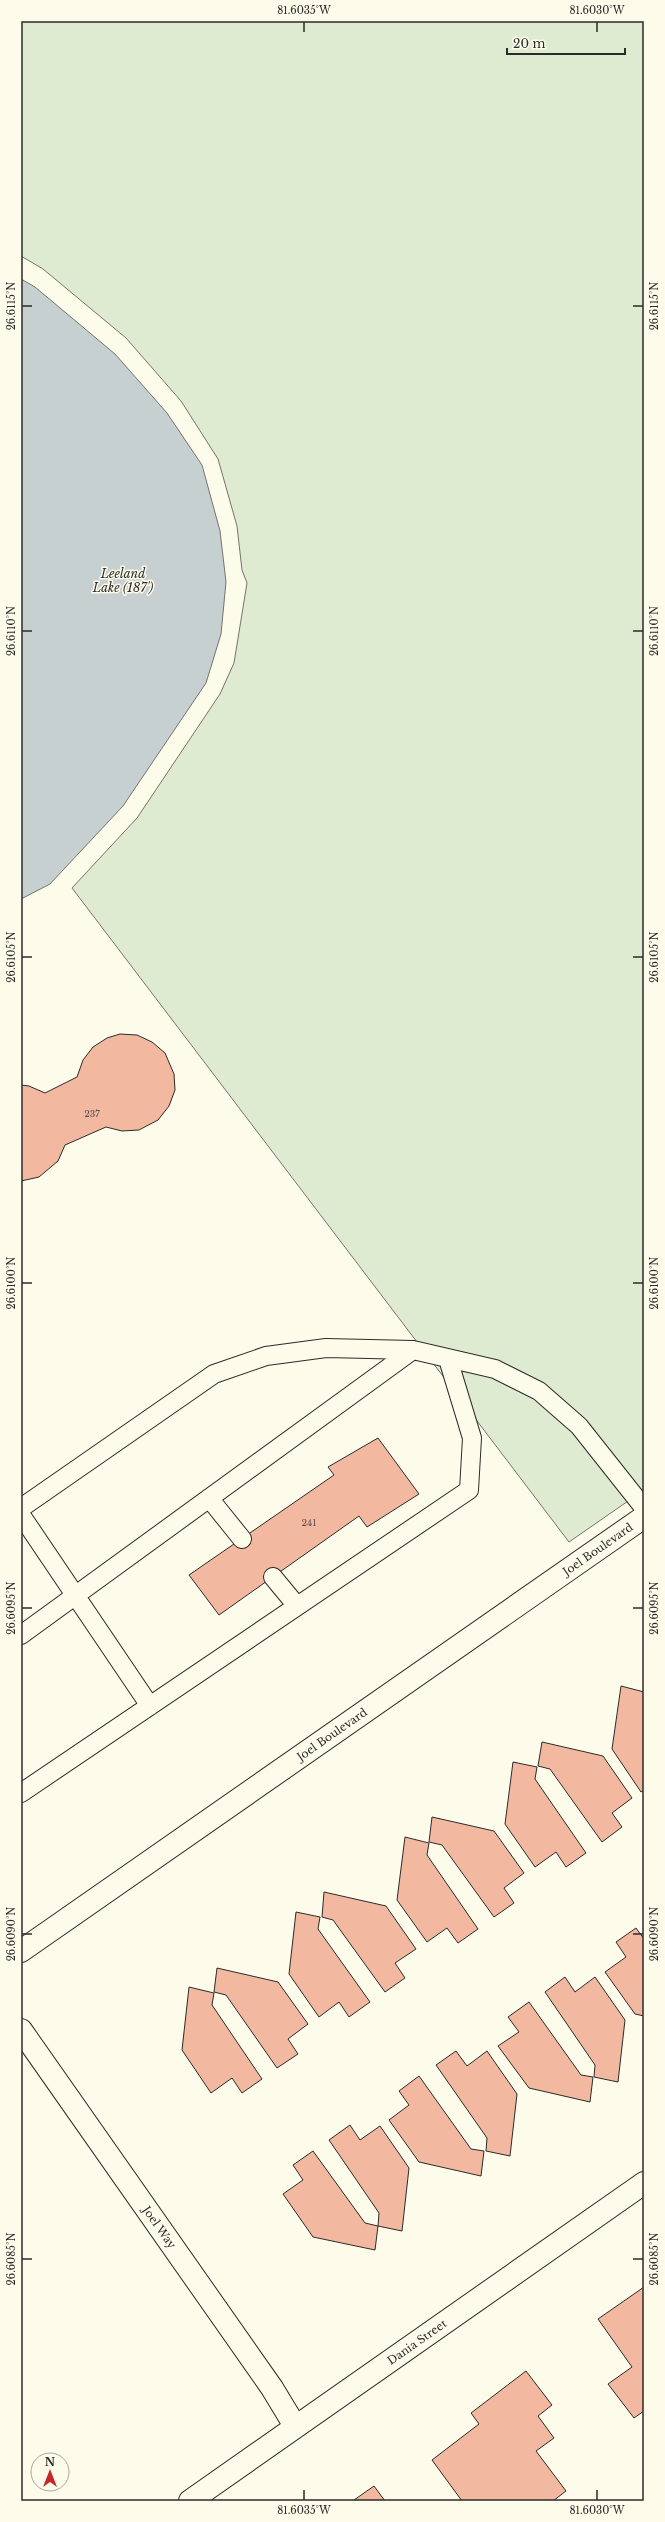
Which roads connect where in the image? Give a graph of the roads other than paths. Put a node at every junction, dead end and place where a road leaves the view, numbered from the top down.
1 (413, 1350) junction
2 (448, 1359) junction
3 (209, 1498) junction
4 (21, 1508) edge
5 (644, 1508) edge
6 (21, 1515) edge
7 (644, 1517) edge
8 (242, 1538) dead end
9 (273, 1577) dead end
10 (75, 1596) junction
11 (297, 1606) junction
12 (21, 1635) edge
13 (150, 1706) junction
14 (21, 1793) edge
15 (21, 1952) edge
16 (21, 2030) edge
17 (644, 2183) edge
18 (295, 2426) junction
19 (190, 2501) edge

1 - 2 lane
1 - 3 lane
1 - 4 lane
2 - 5 lane
2 - 11 lane
3 - 8 lane
3 - 10 lane
6 - 10 lane
7 - 15 street, Joel Boulevard
9 - 11 lane
10 - 12 lane
10 - 13 lane
11 - 13 lane
13 - 14 lane
16 - 18 street, Joel Way
17 - 18 street, Dania Street
18 - 19 street, Dania Street

